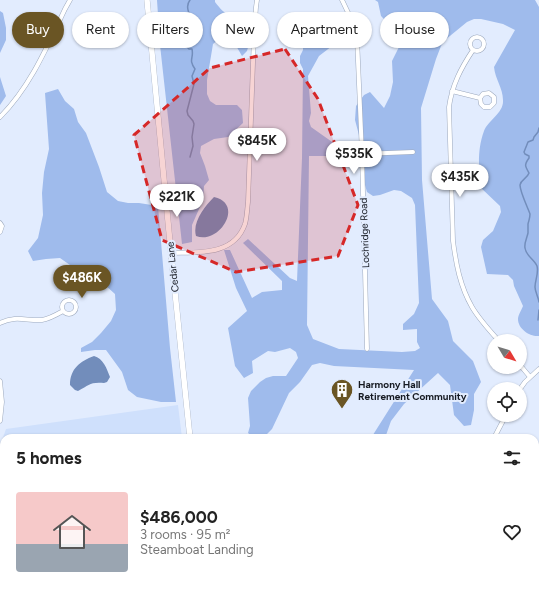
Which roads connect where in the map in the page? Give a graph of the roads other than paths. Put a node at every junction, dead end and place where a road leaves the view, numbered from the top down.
1 (70, 0) edge
2 (147, 0) edge
3 (257, 0) edge
4 (342, 0) edge
5 (473, 50) dead end
6 (452, 92) junction
7 (480, 98) dead end
8 (0, 118) edge
9 (414, 152) dead end
10 (362, 154) junction
11 (0, 223) edge
12 (0, 232) edge
13 (171, 253) junction
14 (63, 311) dead end
15 (0, 323) edge
16 (493, 334) edge
17 (367, 349) dead end
18 (539, 369) edge
19 (527, 373) edge
20 (530, 377) junction
21 (0, 381) edge
22 (526, 382) edge
23 (0, 421) edge
24 (502, 422) edge
25 (190, 434) edge
26 (496, 434) edge

1 - 8 street
2 - 13 main road, Cedar Lane
3 - 13 street
4 - 10 street, Lochridge Road
5 - 6 street
6 - 7 street
6 - 16 street
9 - 10 street
10 - 17 street, Lochridge Road
11 - 12 street
13 - 25 main road, Cedar Lane
14 - 15 street
18 - 20 street
19 - 20 street
20 - 22 street
21 - 23 street
24 - 26 street

